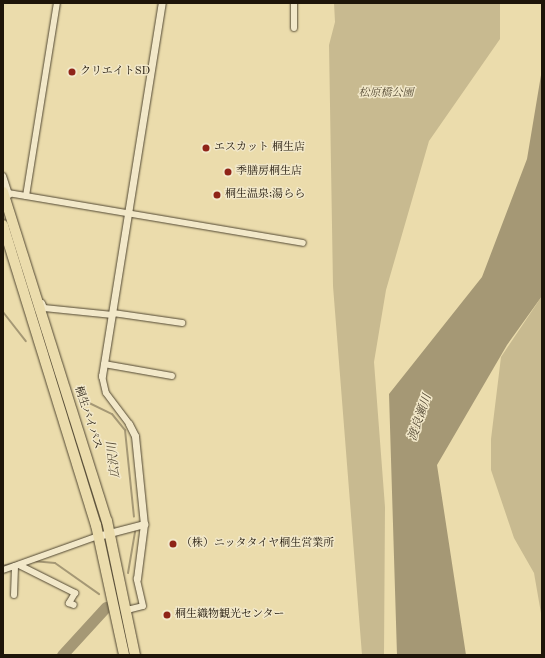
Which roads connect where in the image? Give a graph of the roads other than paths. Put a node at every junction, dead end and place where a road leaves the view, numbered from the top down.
1 (57, 3) edge
2 (162, 3) edge
3 (294, 3) edge
4 (294, 28) dead end
5 (3, 176) edge
6 (6, 193) edge
7 (26, 196) junction
8 (130, 213) junction
9 (3, 225) edge
10 (303, 243) dead end
11 (3, 244) edge
12 (44, 308) junction
13 (113, 314) junction
14 (182, 323) dead end
15 (104, 364) junction
16 (102, 376) joint
17 (172, 376) dead end
18 (69, 401) junction
19 (129, 424) joint
20 (70, 434) junction
21 (144, 524) junction
22 (109, 531) junction
23 (98, 536) junction
24 (17, 566) junction
25 (3, 570) edge
26 (137, 579) joint
27 (14, 594) dead end
28 (74, 605) dead end
29 (127, 610) junction
30 (124, 655) edge
31 (135, 655) edge

1 - 7 street
2 - 8 street
3 - 4 street
5 - 6 street
6 - 7 street
6 - 12 street
6 - 18 highway, 桐生バイパス
7 - 8 street
8 - 10 street
8 - 13 street
9 - 20 highway, 桐生バイパス
11 - 20 highway
12 - 13 street
12 - 18 highway
13 - 14 street
13 - 15 street
15 - 16 street
15 - 17 street
16 - 19 street
18 - 22 highway, 桐生バイパス
19 - 21 street
20 - 23 highway, 桐生バイパス
21 - 22 street
21 - 26 street
22 - 23 street
22 - 29 highway, 桐生バイパス
23 - 24 street
23 - 30 highway, 桐生バイパス
24 - 25 street
24 - 27 street
24 - 28 street
26 - 29 street
29 - 31 highway, 桐生バイパス

